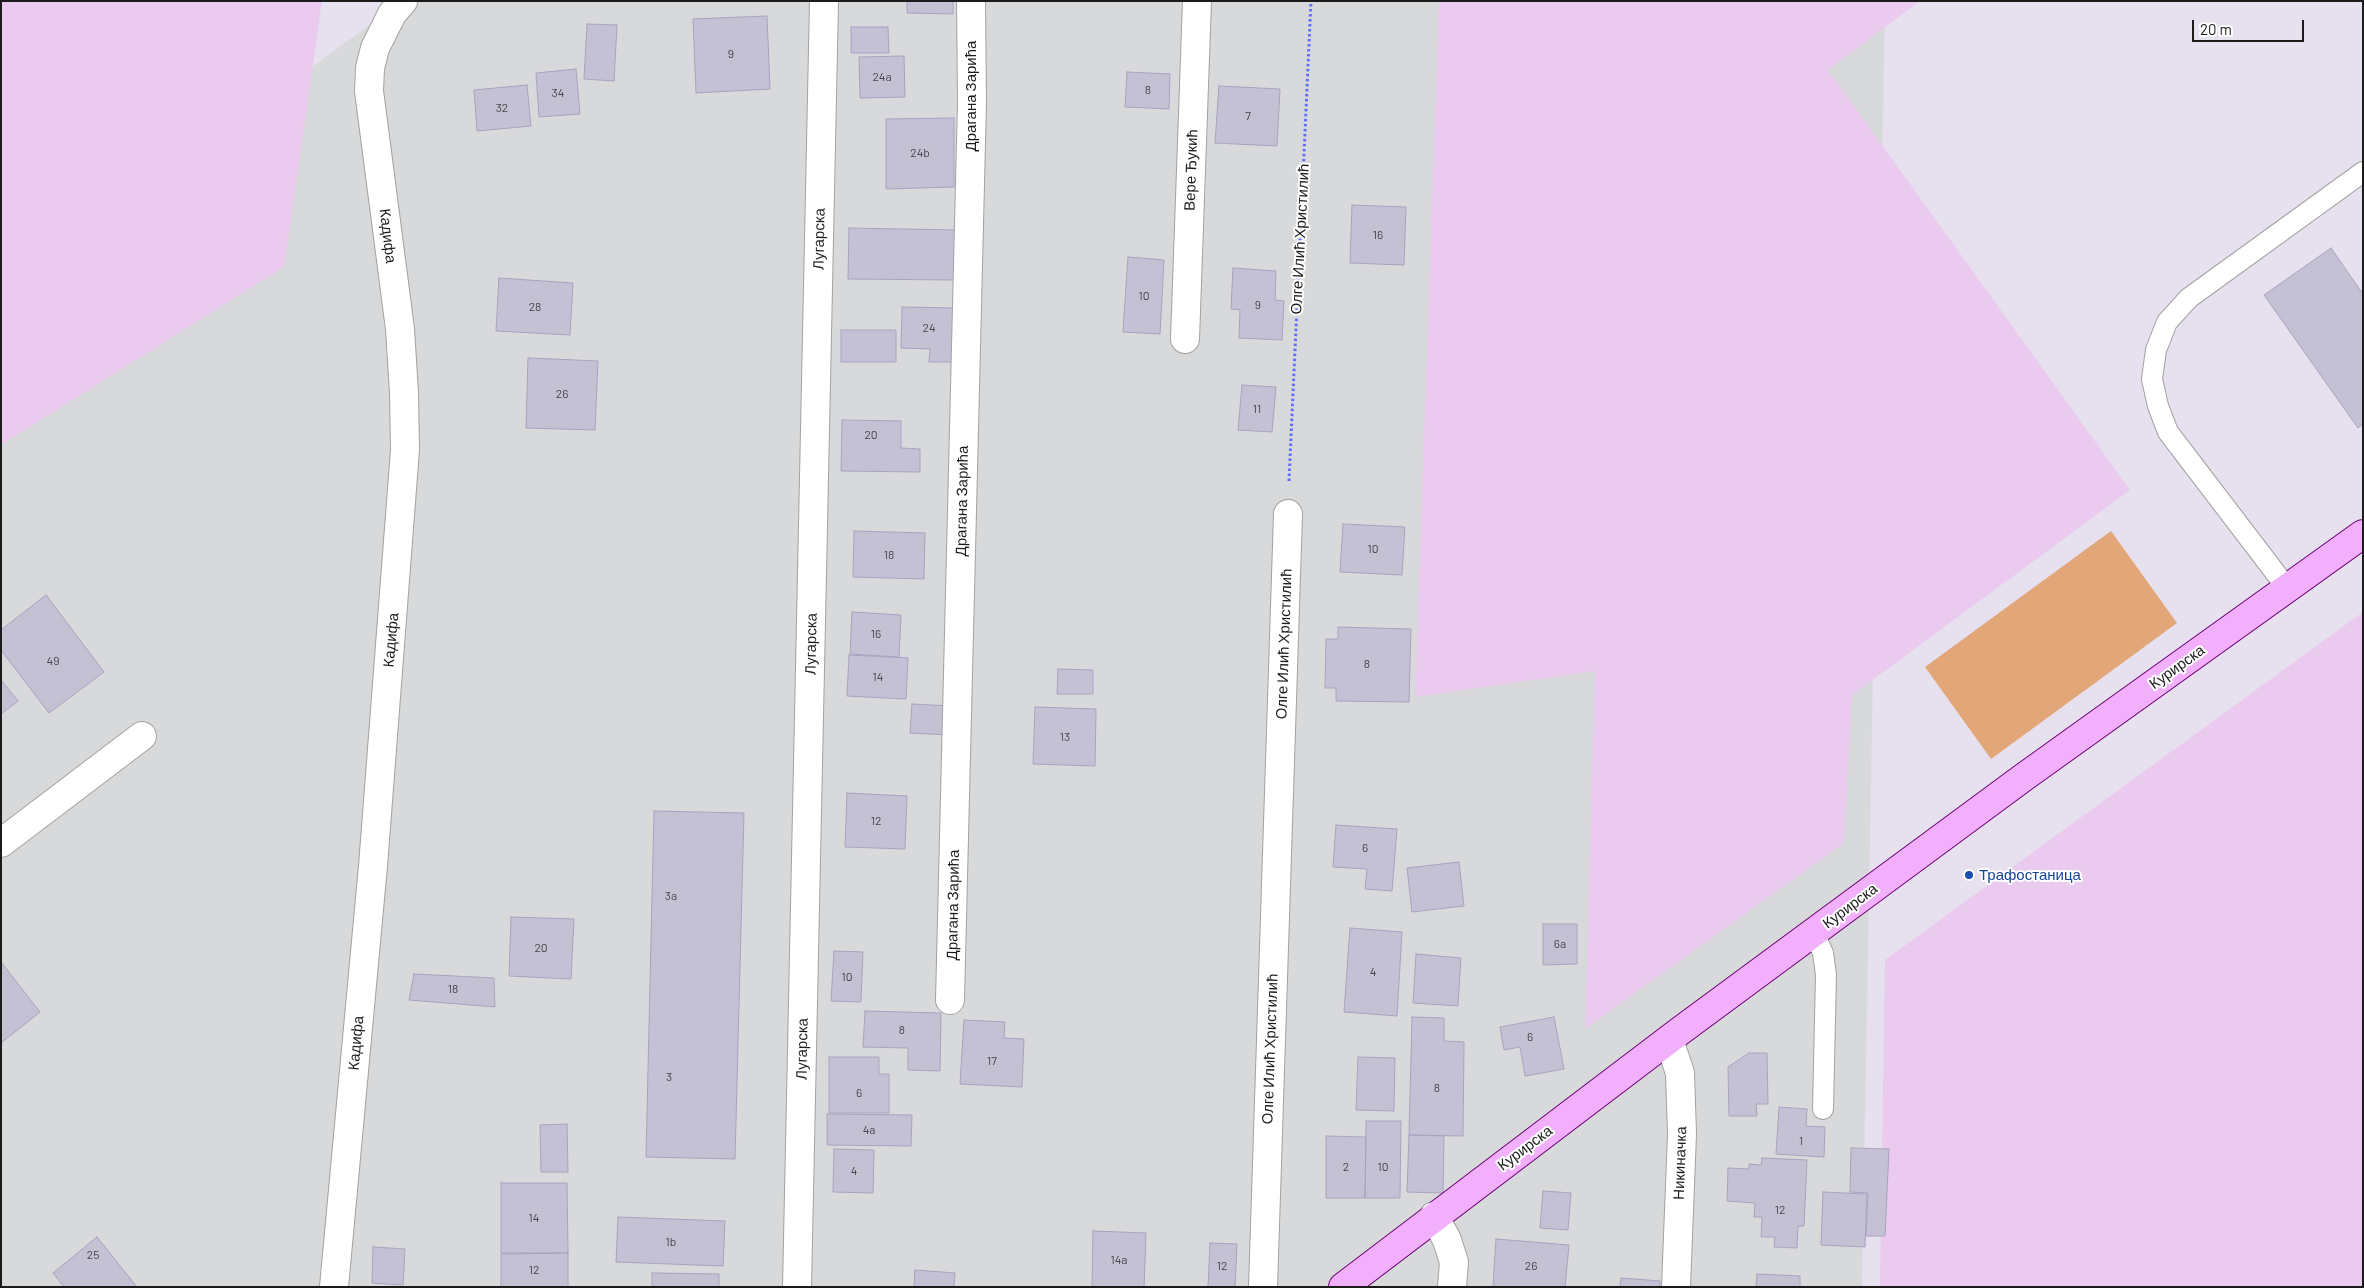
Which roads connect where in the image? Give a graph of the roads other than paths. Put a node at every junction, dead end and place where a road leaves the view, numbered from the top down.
1 (403, 1) edge
2 (824, 1) edge
3 (971, 1) edge
4 (1197, 1) edge
5 (2363, 172) edge
6 (1185, 339) dead end
7 (1288, 514) road end
8 (2363, 534) edge
9 (2287, 588) junction
10 (142, 736) dead end
11 (1, 843) edge
12 (1814, 933) junction
13 (950, 1000) dead end
14 (1669, 1040) junction
15 (1823, 1109) dead end
16 (1434, 1216) junction
17 (334, 1287) edge
18 (797, 1287) edge
19 (1263, 1287) edge
20 (1343, 1287) edge
21 (1452, 1287) edge
22 (1676, 1287) edge

1 - 17 street, Кадифа
2 - 18 street, Лугарска
3 - 13 street, Драгана Зарића
4 - 6 street, Вере Ђукић
5 - 9 lane
7 - 19 street, Олге Илић Христилић
8 - 9 street, Курирска
9 - 12 street, Курирска
10 - 11 street
12 - 14 street, Курирска
12 - 15 lane
14 - 16 street, Курирска
14 - 22 street, Никиначка
16 - 20 street, Курирска
16 - 21 street

